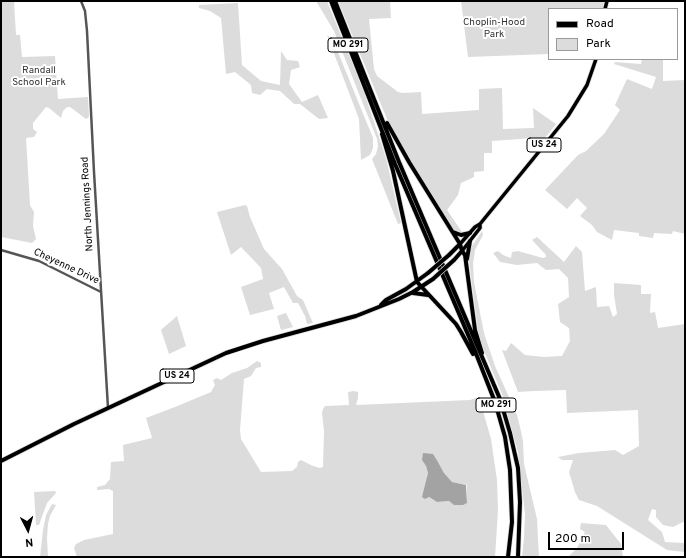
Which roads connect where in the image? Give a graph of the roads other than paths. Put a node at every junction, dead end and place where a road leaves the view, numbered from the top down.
1 (81, 1) edge
2 (330, 1) edge
3 (335, 1) edge
4 (596, 60) edge
5 (375, 100) junction
6 (381, 129) junction
7 (480, 224) junction
8 (453, 232) junction
9 (470, 233) junction
10 (470, 241) junction
11 (460, 244) junction
12 (1, 250) edge
13 (462, 251) junction
14 (467, 265) junction
15 (415, 274) junction
16 (417, 282) junction
17 (412, 285) junction
18 (421, 287) junction
19 (101, 292) junction
20 (413, 292) junction
21 (429, 295) junction
22 (381, 306) junction
23 (483, 359) junction
24 (482, 370) junction
25 (108, 408) junction
26 (1, 461) edge
27 (508, 557) edge
28 (518, 557) edge

1 - 19 street, North Jennings Road
2 - 6 highway, MO 291
3 - 5 highway, MO 291
4 - 7 main road, US 24
5 - 8 highway
5 - 23 highway, MO 291
6 - 15 highway
6 - 24 highway, MO 291
7 - 9 main road, US 24
7 - 10 main road, US 24
8 - 9 highway
8 - 11 highway
9 - 11 main road, US 24
10 - 13 main road, US 24
10 - 14 highway
11 - 13 highway
11 - 16 highway, US 24, bridge
12 - 19 street, Cheyenne Drive
13 - 14 highway
13 - 18 highway, US 24, bridge
14 - 23 highway
15 - 16 highway
15 - 17 highway
16 - 17 highway, US 24
16 - 18 highway
17 - 22 highway, US 24
18 - 20 highway, US 24
18 - 21 highway
19 - 25 street, North Jennings Road
20 - 21 highway
20 - 22 highway, US 24
21 - 24 highway
22 - 25 highway, US 24
23 - 28 highway, MO 291
24 - 27 highway, MO 291
25 - 26 highway, US 24

